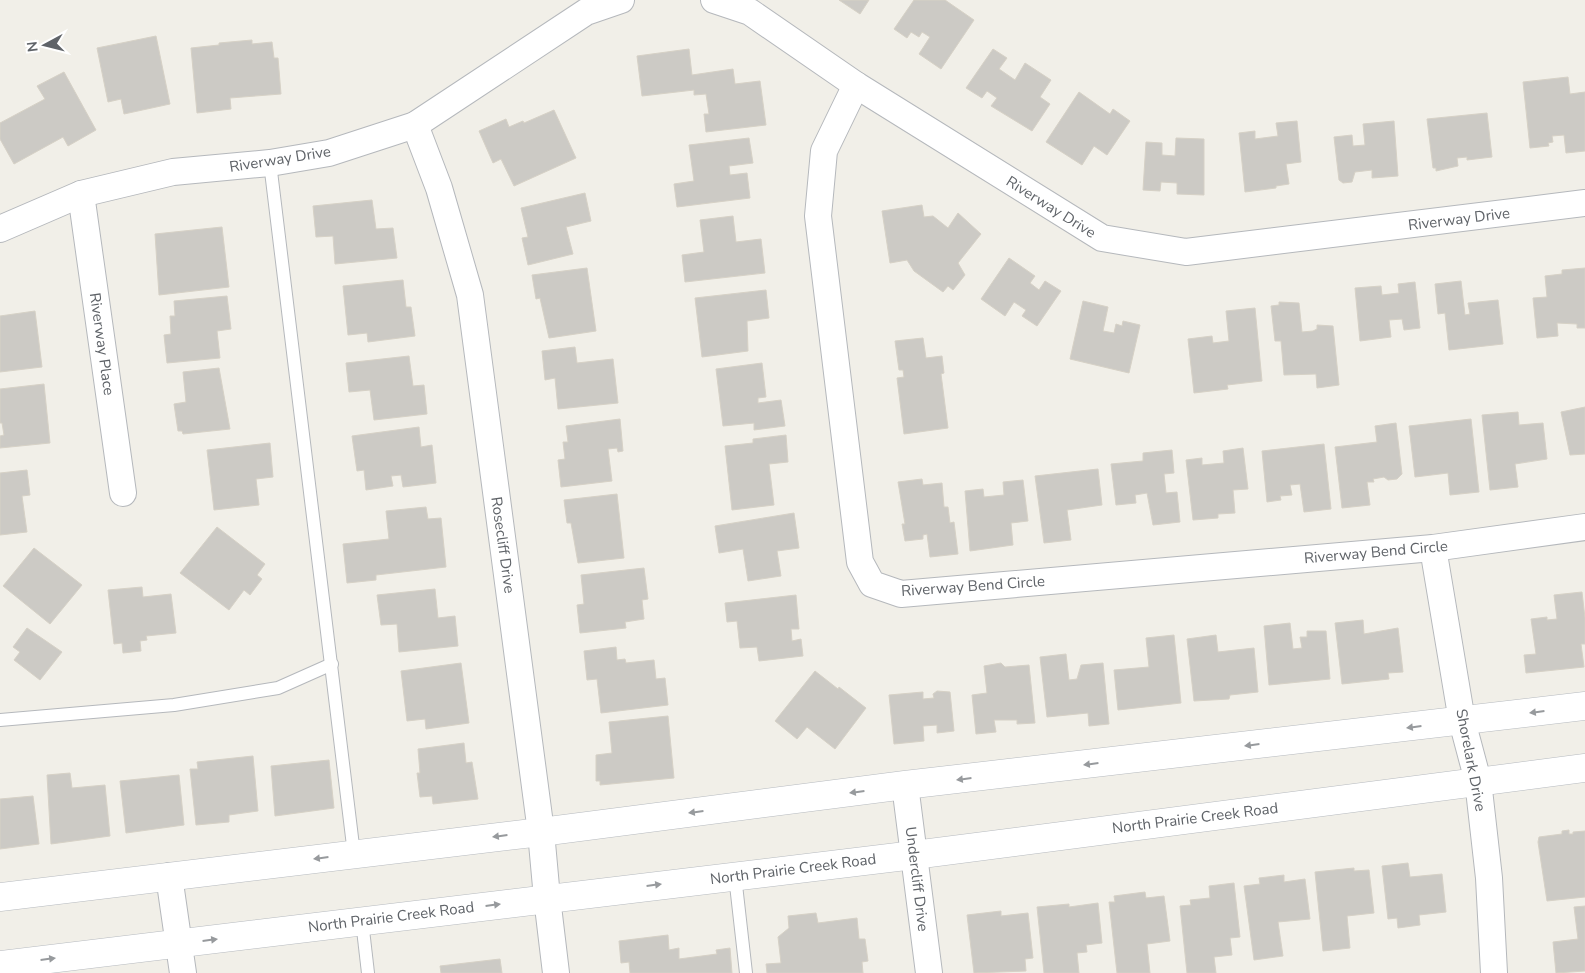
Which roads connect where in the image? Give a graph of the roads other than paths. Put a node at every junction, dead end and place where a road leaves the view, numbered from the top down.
1 (621, 0) edge
2 (714, 0) edge
3 (856, 85) junction
4 (414, 124) junction
5 (270, 163) junction
6 (81, 194) junction
7 (1585, 203) edge
8 (0, 229) edge
9 (123, 493) dead end
10 (1585, 527) edge
11 (1433, 548) junction
12 (332, 664) junction
13 (1585, 706) edge
14 (0, 720) edge
15 (1462, 721) junction
16 (1585, 768) edge
17 (1478, 781) junction
18 (905, 785) junction
19 (541, 832) junction
20 (354, 854) junction
21 (914, 855) junction
22 (169, 876) junction
23 (734, 876) junction
24 (0, 897) edge
25 (547, 898) junction
26 (362, 921) junction
27 (179, 943) junction
28 (0, 965) edge
29 (1490, 972) edge
30 (183, 973) edge
31 (368, 973) edge
32 (556, 973) edge
33 (746, 973) edge
34 (929, 973) edge

1 - 4 street, Riverway Drive
2 - 3 street, Riverway Drive
3 - 7 street, Riverway Drive
3 - 11 street, Riverway Bend Circle
4 - 5 street, Riverway Drive
4 - 19 street, Rosecliff Drive
5 - 6 street, Riverway Drive
5 - 12 lane
6 - 8 street, Riverway Drive
6 - 9 street, Riverway Place
10 - 11 street, Riverway Bend Circle
11 - 15 street, Shorelark Drive
12 - 14 lane
12 - 20 lane
13 -> 15 main road
15 - 17 street, Shorelark Drive
15 -> 18 main road
16 - 17 main road, North Prairie Creek Road
17 - 21 main road, North Prairie Creek Road
17 - 29 street, Shorelark Drive
18 -> 19 main road
18 - 21 street, Undercliff Drive
19 -> 20 main road
19 - 25 street, Rosecliff Drive
20 -> 22 main road
21 - 23 main road, North Prairie Creek Road
21 - 34 street, Undercliff Drive
22 - 24 main road
22 - 27 street
25 -> 23 main road, North Prairie Creek Road
23 - 33 lane
26 -> 25 main road, North Prairie Creek Road
25 - 32 street, Rosecliff Drive
27 -> 26 main road, North Prairie Creek Road
26 - 31 lane
28 -> 27 main road, North Prairie Creek Road
27 - 30 street

